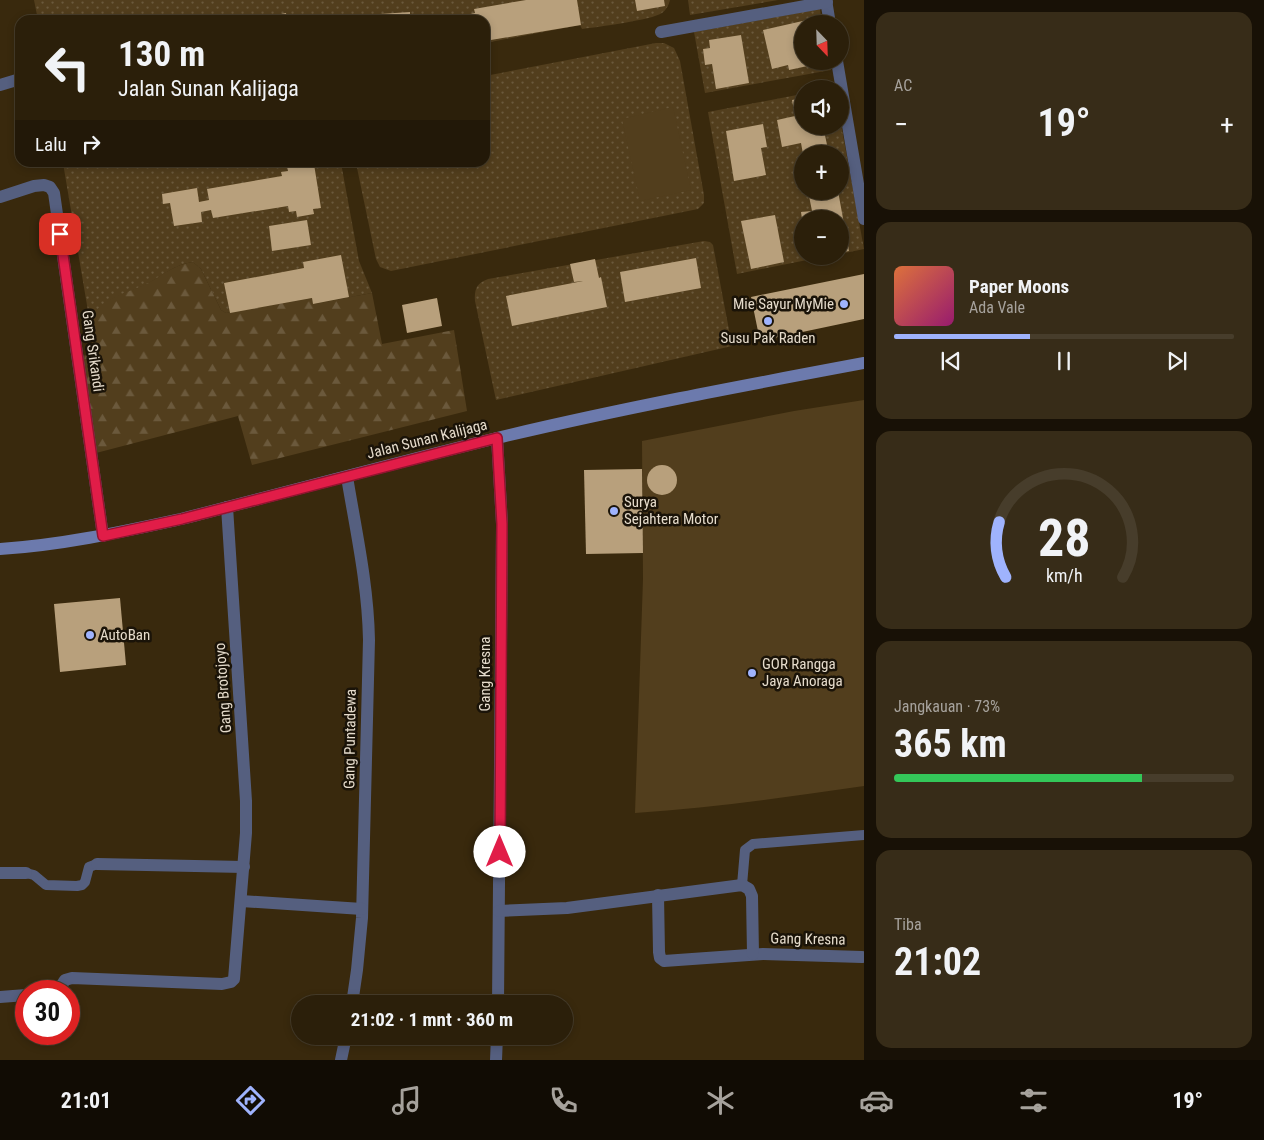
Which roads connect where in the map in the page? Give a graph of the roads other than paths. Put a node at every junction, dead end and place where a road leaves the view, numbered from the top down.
1 (827, 1) edge
2 (829, 15) edge
3 (661, 32) dead end
4 (839, 70) edge
5 (15, 80) edge
6 (0, 85) edge
7 (0, 197) edge
8 (864, 219) edge
9 (864, 363) edge
10 (497, 438) junction
11 (347, 477) junction
12 (227, 507) junction
13 (103, 536) junction
14 (0, 549) edge
15 (864, 835) edge
16 (97, 864) joint
17 (244, 867) junction
18 (0, 873) edge
19 (26, 873) joint
20 (742, 884) junction
21 (658, 895) junction
22 (241, 901) junction
23 (362, 909) junction
24 (499, 911) junction
25 (753, 954) junction
26 (862, 956) dead end
27 (65, 980) edge
28 (354, 995) edge
29 (498, 995) edge
30 (15, 996) edge
31 (0, 997) edge
32 (344, 1045) edge
33 (497, 1045) edge
34 (341, 1060) edge
35 (496, 1060) edge

1 - 2 street
1 - 3 street
4 - 8 street
5 - 6 street
7 - 13 street, Gang Srikandi
9 - 10 main road, Jalan Sunan Kalijaga
10 - 11 main road, Jalan Sunan Kalijaga
10 - 24 street, Gang Kresna
11 - 12 main road, Jalan Sunan Kalijaga
11 - 23 street, Gang Puntadewa
12 - 13 main road, Jalan Sunan Kalijaga
12 - 17 street, Gang Brotojoyo
13 - 14 main road, Jalan Sunan Kalijaga
15 - 20 lane
16 - 17 street
16 - 19 lane
17 - 22 street, Gang Brotojoyo
18 - 19 street
20 - 21 street
20 - 25 street, Gang Kresna
21 - 24 street
21 - 25 street, Gang Kresna
22 - 23 street
22 - 27 street, Gang Brotojoyo
23 - 28 street, Gang Puntadewa
24 - 29 street, Gang Kresna
25 - 26 street, Gang Kresna
30 - 31 street
32 - 34 street
33 - 35 street

